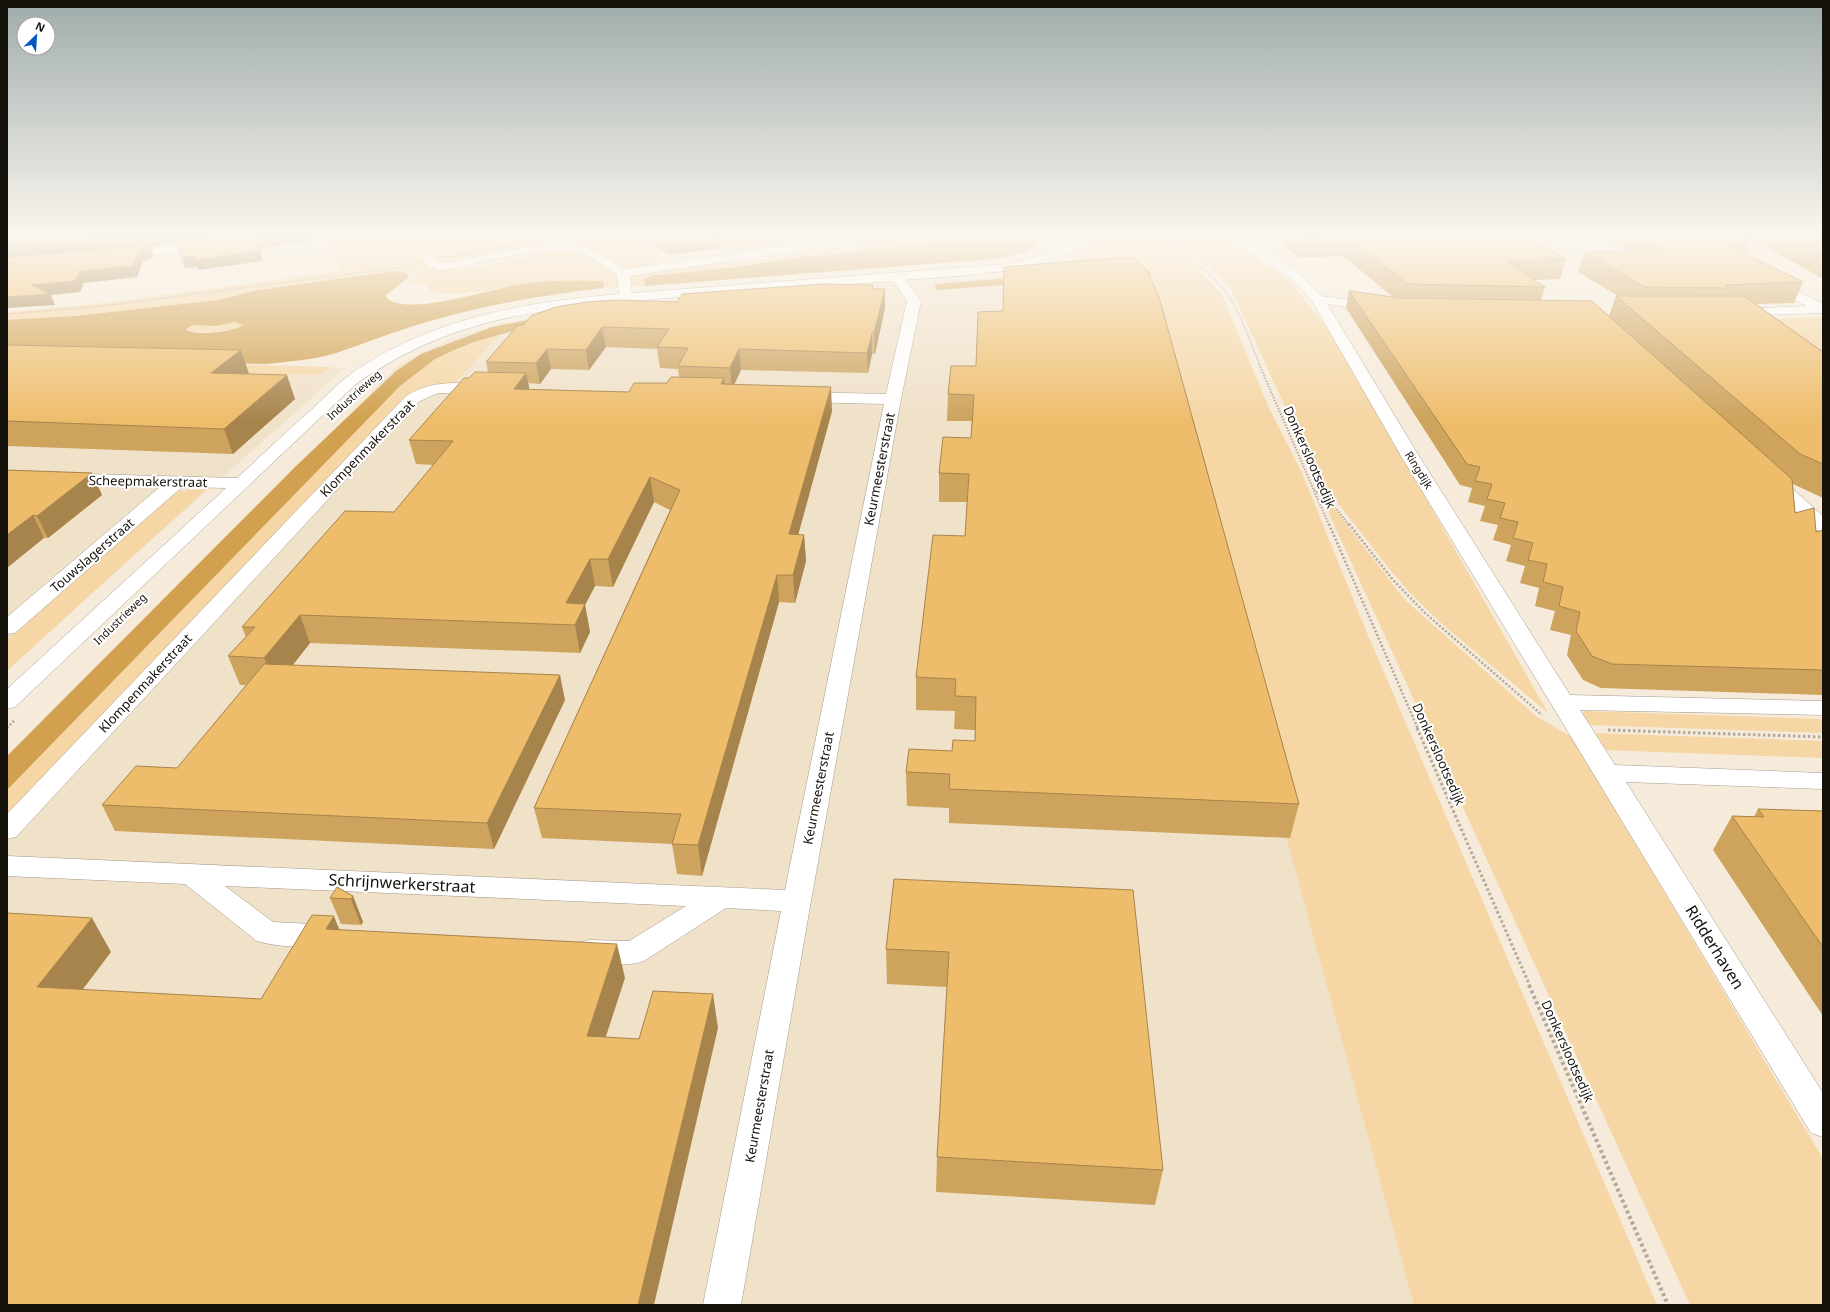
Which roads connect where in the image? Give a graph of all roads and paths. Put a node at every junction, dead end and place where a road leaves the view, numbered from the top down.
1 (157, 298) edge
2 (612, 298) edge
3 (912, 298) edge
4 (1230, 298) edge
5 (1317, 298) edge
6 (1318, 298) edge
7 (1802, 298) edge
8 (1389, 309) edge
9 (7, 314) edge
10 (1721, 314) edge
11 (506, 389) edge
12 (782, 396) edge
13 (893, 399) junction
14 (1759, 468) edge
15 (7, 477) edge
16 (177, 482) junction
17 (240, 483) junction
18 (1823, 526) edge
19 (7, 628) edge
20 (7, 702) edge
21 (1564, 702) junction
22 (1823, 708) edge
23 (18, 717) dead end
24 (7, 728) edge
25 (1580, 729) joint
26 (1607, 773) junction
27 (1823, 781) edge
28 (7, 830) edge
29 (7, 866) edge
30 (191, 874) junction
31 (721, 898) junction
32 (797, 901) junction
33 (354, 938) edge
34 (562, 949) edge
35 (1823, 1122) edge
36 (722, 1305) edge
37 (1668, 1305) edge

1 - 9 path
2 - 17 street, Industrieweg
3 - 13 street, Keurmeesterstraat
4 - 37 path, Donkerslootsedijk
5 - 21 street, Ringdijk
6 - 8 street
7 - 10 street
11 - 28 street, Klompenmakerstraat
12 - 13 street
13 - 32 street, Keurmeesterstraat
14 - 18 street
15 - 16 street, Scheepmakerstraat
16 - 17 street, Scheepmakerstraat
16 - 19 street, Touwslagerstraat
17 - 20 street, Industrieweg
21 - 22 street
21 - 25 street, Ringdijk
23 - 24 path
25 - 26 street, Ridderhaven
26 - 27 street
26 - 35 street, Ridderhaven
29 - 30 street, Schrijnwerkerstraat
30 - 31 street, Schrijnwerkerstraat
30 - 33 street
31 - 32 street, Schrijnwerkerstraat
31 - 34 street
32 - 36 street, Keurmeesterstraat

